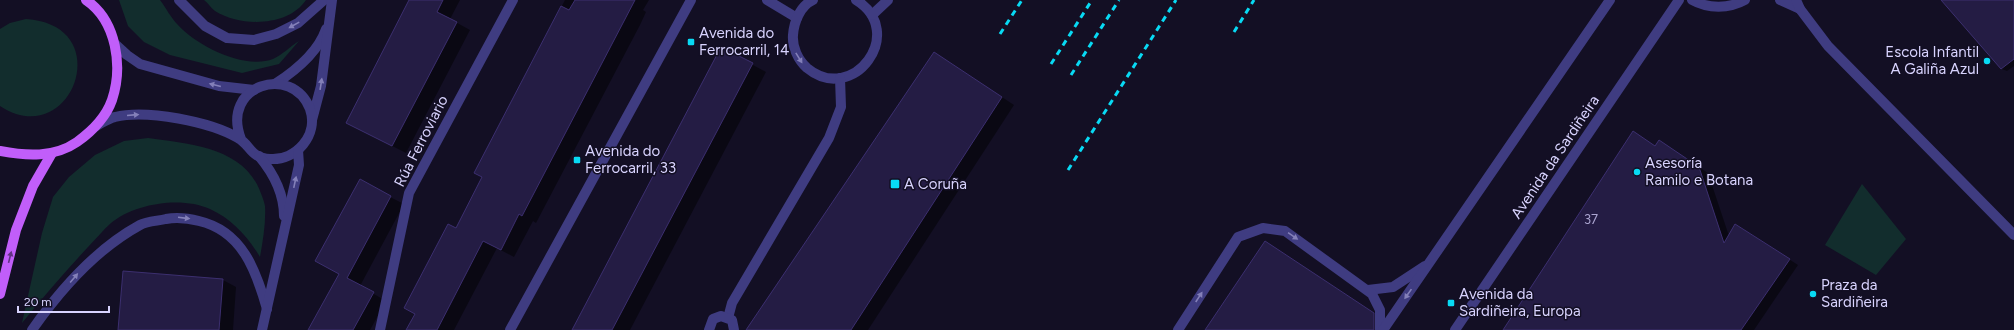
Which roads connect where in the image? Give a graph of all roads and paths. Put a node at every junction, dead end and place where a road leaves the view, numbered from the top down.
1 (179, 0) edge
2 (324, 0) edge
3 (332, 0) edge
4 (513, 0) edge
5 (691, 0) edge
6 (767, 0) edge
7 (813, 0) edge
8 (856, 0) edge
9 (888, 0) edge
10 (1610, 0) edge
11 (1679, 0) edge
12 (1692, 0) edge
13 (1745, 0) edge
14 (1780, 0) edge
15 (89, 1) edge
16 (1798, 4) edge
17 (872, 15) junction
18 (330, 18) junction
19 (797, 18) junction
20 (115, 44) junction
21 (840, 78) junction
22 (275, 84) junction
23 (254, 90) junction
24 (312, 122) junction
25 (96, 126) junction
26 (241, 139) junction
27 (298, 150) junction
28 (0, 151) edge
29 (52, 153) junction
30 (259, 156) junction
31 (284, 234) junction
32 (2014, 235) edge
33 (1430, 262) junction
34 (1368, 290) junction
35 (0, 294) edge
36 (267, 308) junction
37 (728, 318) junction
38 (32, 330) edge
39 (262, 330) edge
40 (380, 330) edge
41 (510, 330) edge
42 (709, 330) edge
43 (734, 330) edge
44 (1178, 330) edge
45 (1382, 330) edge
46 (1455, 330) edge

2 -> 1 street
3 - 18 street
4 - 40 street, Rúa Ferroviario
5 - 41 street
6 - 19 street
7 - 19 street
8 - 17 street
9 - 17 street
10 - 33 street
11 - 46 street, Avenida da Sardiñeira
12 - 13 street
14 - 16 street
15 - 20 main road
16 - 32 street
17 - 21 street
18 - 22 street
24 -> 18 street
19 -> 21 street
23 -> 20 street
20 - 25 main road
21 - 37 street
22 - 23 street
22 - 24 street
23 - 26 street
24 - 27 street
25 -> 26 street
25 - 29 main road
26 - 30 street
27 - 30 street
31 -> 27 street
28 - 29 main road
35 -> 29 main road
30 - 31 street
31 - 36 street
33 - 34 street
33 -> 45 street
44 -> 34 street
34 - 45 street
38 -> 36 street
36 - 39 street
37 - 42 street
37 - 43 street

